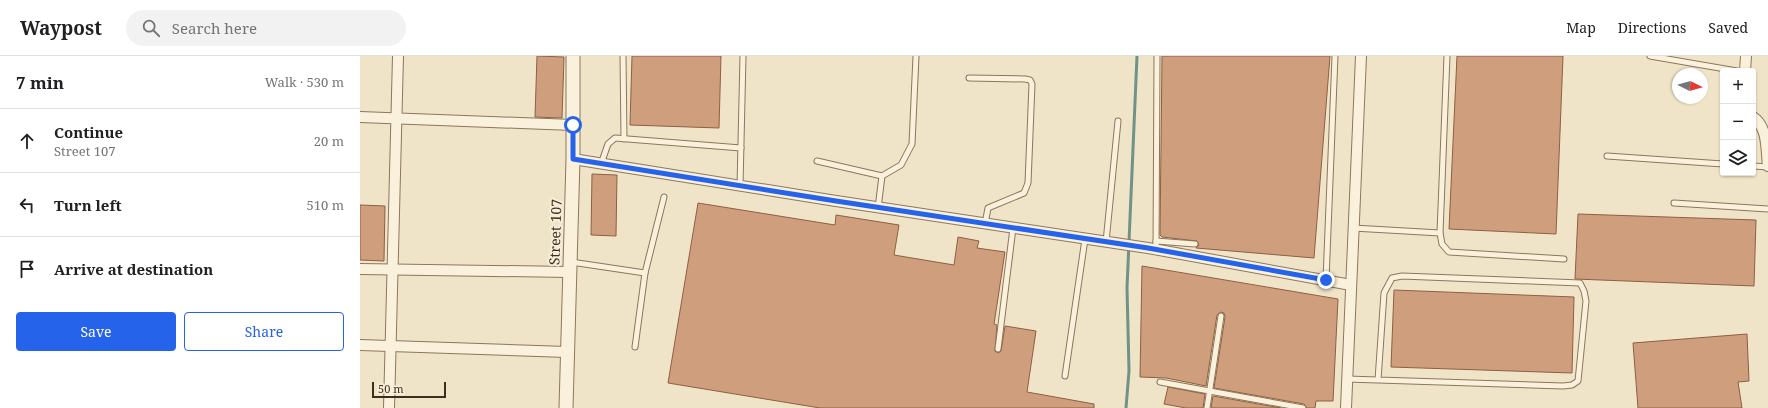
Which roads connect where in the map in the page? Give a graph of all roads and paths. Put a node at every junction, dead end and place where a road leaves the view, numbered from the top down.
1 (398, 56) edge
2 (573, 56) edge
3 (623, 56) edge
4 (743, 56) edge
5 (916, 56) edge
6 (1157, 56) edge
7 (1335, 56) edge
8 (1361, 56) edge
9 (1447, 56) edge
10 (1650, 56) edge
11 (1746, 56) edge
12 (1720, 68) edge
13 (1745, 68) edge
14 (969, 78) dead end
15 (360, 117) edge
16 (397, 118) junction
17 (1756, 119) edge
18 (1118, 121) dead end
19 (573, 125) junction
20 (624, 139) junction
21 (741, 148) junction
22 (1607, 156) dead end
23 (573, 159) junction
24 (817, 161) dead end
25 (601, 164) junction
26 (1720, 164) edge
27 (1756, 166) edge
28 (1768, 166) edge
29 (882, 176) junction
30 (740, 186) junction
31 (664, 197) dead end
32 (1674, 203) dead end
33 (878, 208) junction
34 (1768, 209) edge
35 (985, 224) junction
36 (1013, 228) junction
37 (1353, 228) junction
38 (1440, 233) junction
39 (1085, 239) junction
40 (1108, 242) junction
41 (1195, 244) dead end
42 (1154, 246) junction
43 (1564, 259) dead end
44 (570, 267) junction
45 (360, 269) edge
46 (392, 270) junction
47 (645, 273) junction
48 (1326, 280) junction
49 (1351, 285) junction
50 (1221, 316) dead end
51 (360, 345) edge
52 (390, 346) junction
53 (635, 347) dead end
54 (998, 349) dead end
55 (567, 352) junction
56 (1064, 376) dead end
57 (1347, 379) junction
58 (1378, 380) junction
59 (1160, 382) dead end
60 (1210, 391) junction
61 (389, 408) edge
62 (566, 408) edge
63 (1207, 408) edge
64 (1303, 408) edge
65 (1346, 408) edge

1 - 16 street
2 - 19 street, Street 107
3 - 20 lane
4 - 21 lane
5 - 29 lane
6 - 42 lane
7 - 48 lane
8 - 37 street
9 - 38 lane
10 - 12 lane
11 - 13 street
14 - 35 lane
15 - 16 street
16 - 19 street
16 - 46 street
17 - 28 street
18 - 40 lane
19 - 23 street, Street 107
20 - 21 lane
20 - 25 lane
21 - 30 lane
22 - 26 lane
23 - 25 street
23 - 44 street, Street 107
24 - 29 lane
25 - 30 street
27 - 28 lane
29 - 33 lane
30 - 33 street
31 - 47 lane
32 - 34 lane
33 - 35 street
35 - 36 street
36 - 39 street
36 - 54 lane
37 - 38 lane
37 - 49 street
38 - 43 lane
39 - 40 street
39 - 56 lane
40 - 42 street
41 - 42 lane
42 - 48 street
44 - 46 street
44 - 47 lane
44 - 55 street, Street 107
45 - 46 street
46 - 52 street
47 - 53 lane
48 - 49 street
49 - 57 street
50 - 60 lane
51 - 52 street
52 - 55 street
52 - 61 street
55 - 62 street, Street 107
57 - 58 lane
57 - 65 street
58 - 58 lane
59 - 60 lane
60 - 63 lane
60 - 64 lane

